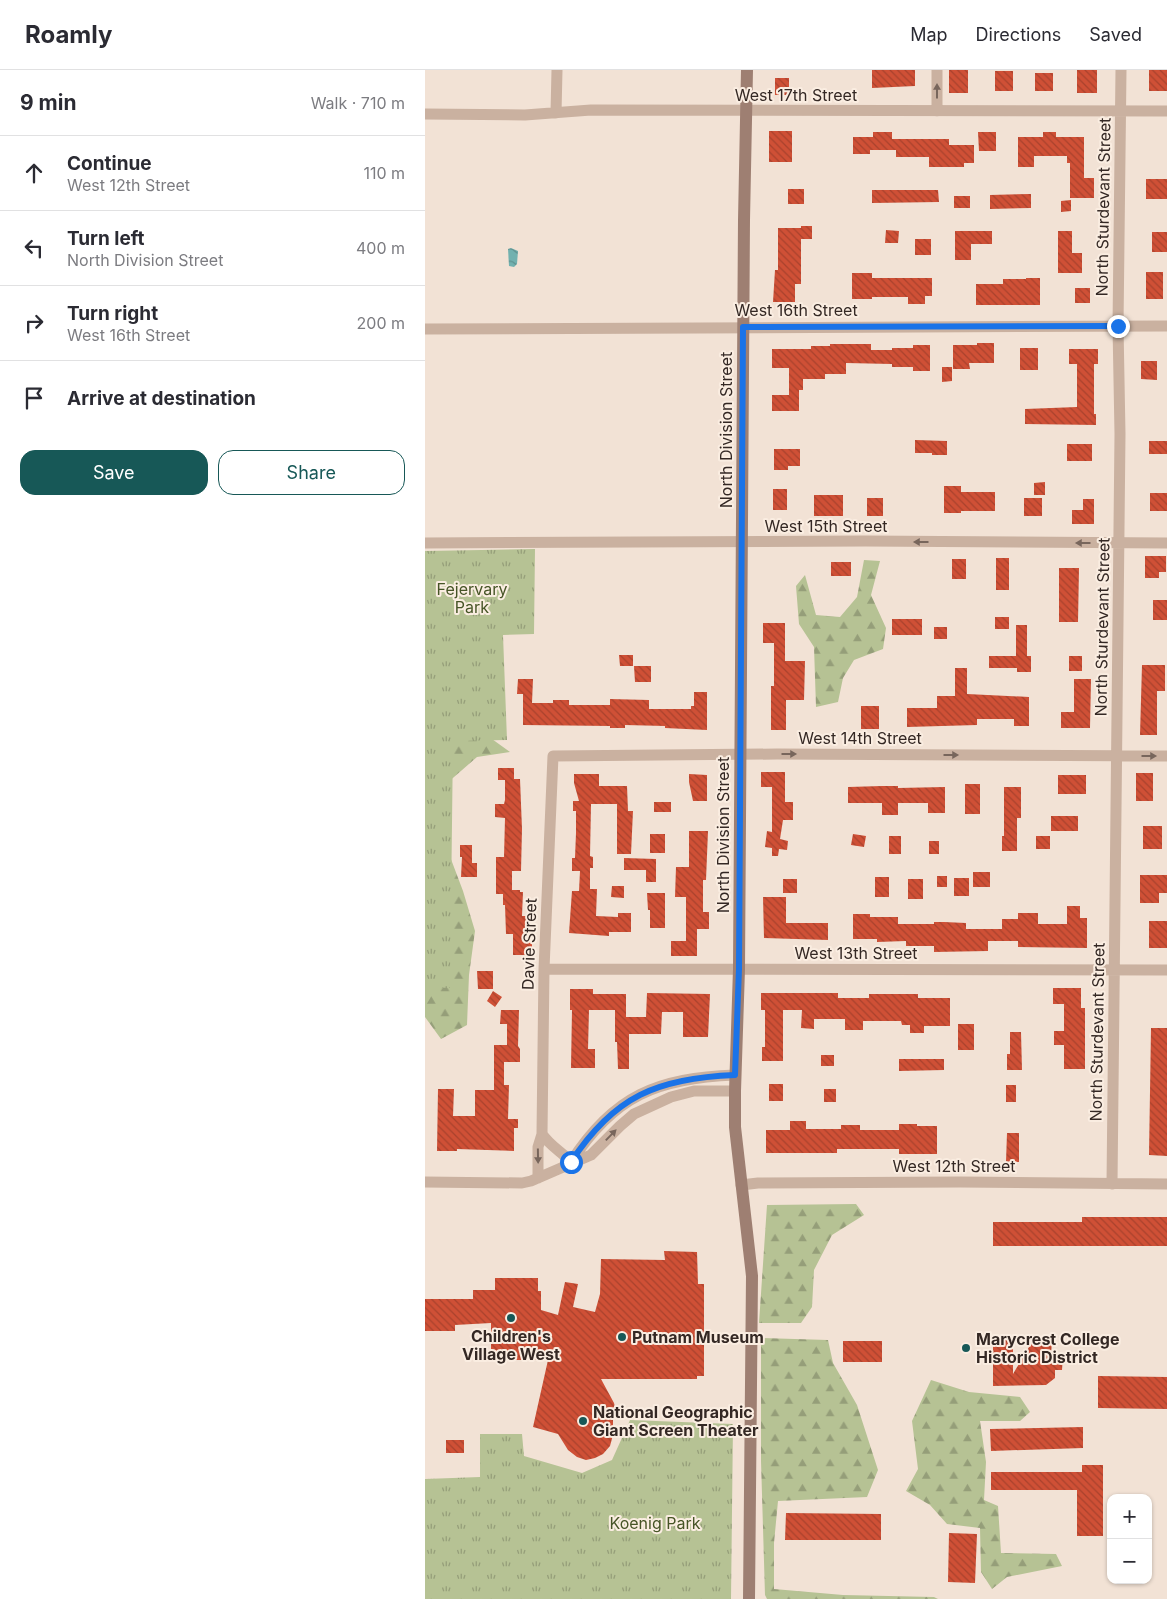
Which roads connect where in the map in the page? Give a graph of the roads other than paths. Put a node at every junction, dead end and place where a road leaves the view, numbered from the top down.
1 (557, 70) edge
2 (747, 70) edge
3 (937, 70) edge
4 (1121, 70) edge
5 (746, 110) junction
6 (937, 111) junction
7 (1120, 111) junction
8 (1167, 111) edge
9 (556, 113) junction
10 (425, 114) edge
11 (1118, 326) junction
12 (1167, 326) edge
13 (743, 327) junction
14 (425, 329) edge
15 (741, 542) junction
16 (425, 543) edge
17 (1119, 543) junction
18 (1167, 543) edge
19 (740, 755) junction
20 (553, 756) joint
21 (1116, 756) junction
22 (1167, 756) edge
23 (544, 969) junction
24 (739, 969) junction
25 (1114, 970) junction
26 (1167, 970) edge
27 (735, 1075) junction
28 (735, 1091) junction
29 (542, 1134) junction
30 (571, 1162) junction
31 (538, 1178) junction
32 (425, 1182) edge
33 (1112, 1184) junction
34 (1167, 1184) edge
35 (741, 1185) junction
36 (749, 1599) edge

1 - 9 street
2 - 5 main road, North Division Street
6 -> 3 street
4 - 7 street, North Sturdevant Street
5 - 6 street, West 17th Street
5 - 9 street, West 17th Street
5 - 13 main road, North Division Street
6 - 7 street, West 17th Street
7 - 8 street, West 17th Street
7 - 11 street, North Sturdevant Street
9 - 10 street, West 17th Street
11 - 12 street, West 16th Street
11 - 13 street, West 16th Street
11 - 17 street, North Sturdevant Street
13 - 14 street, West 16th Street
13 - 15 main road, North Division Street
15 - 16 street, West 15th Street
17 -> 15 street, West 15th Street
15 - 19 main road, North Division Street
17 - 18 street, West 15th Street
17 - 21 street, North Sturdevant Street
19 - 20 street, West 14th Street
19 -> 21 street, West 14th Street
19 - 24 main road, North Division Street
20 - 23 street, Davie Street
21 -> 22 street, West 14th Street
21 - 25 street, North Sturdevant Street
23 - 24 street, West 13th Street
23 - 29 street, Davie Street
24 - 25 street, West 13th Street
24 - 27 main road, North Division Street
25 - 26 street, West 13th Street
25 - 33 street, North Sturdevant Street
27 - 28 main road, North Division Street
27 - 30 street
30 -> 28 street
28 - 35 main road, North Division Street
29 - 30 street
29 -> 31 street, Davie Street
30 - 31 street
31 - 32 street
33 - 34 street, West 12th Street
33 - 35 street, West 12th Street
35 - 36 main road, North Division Street

